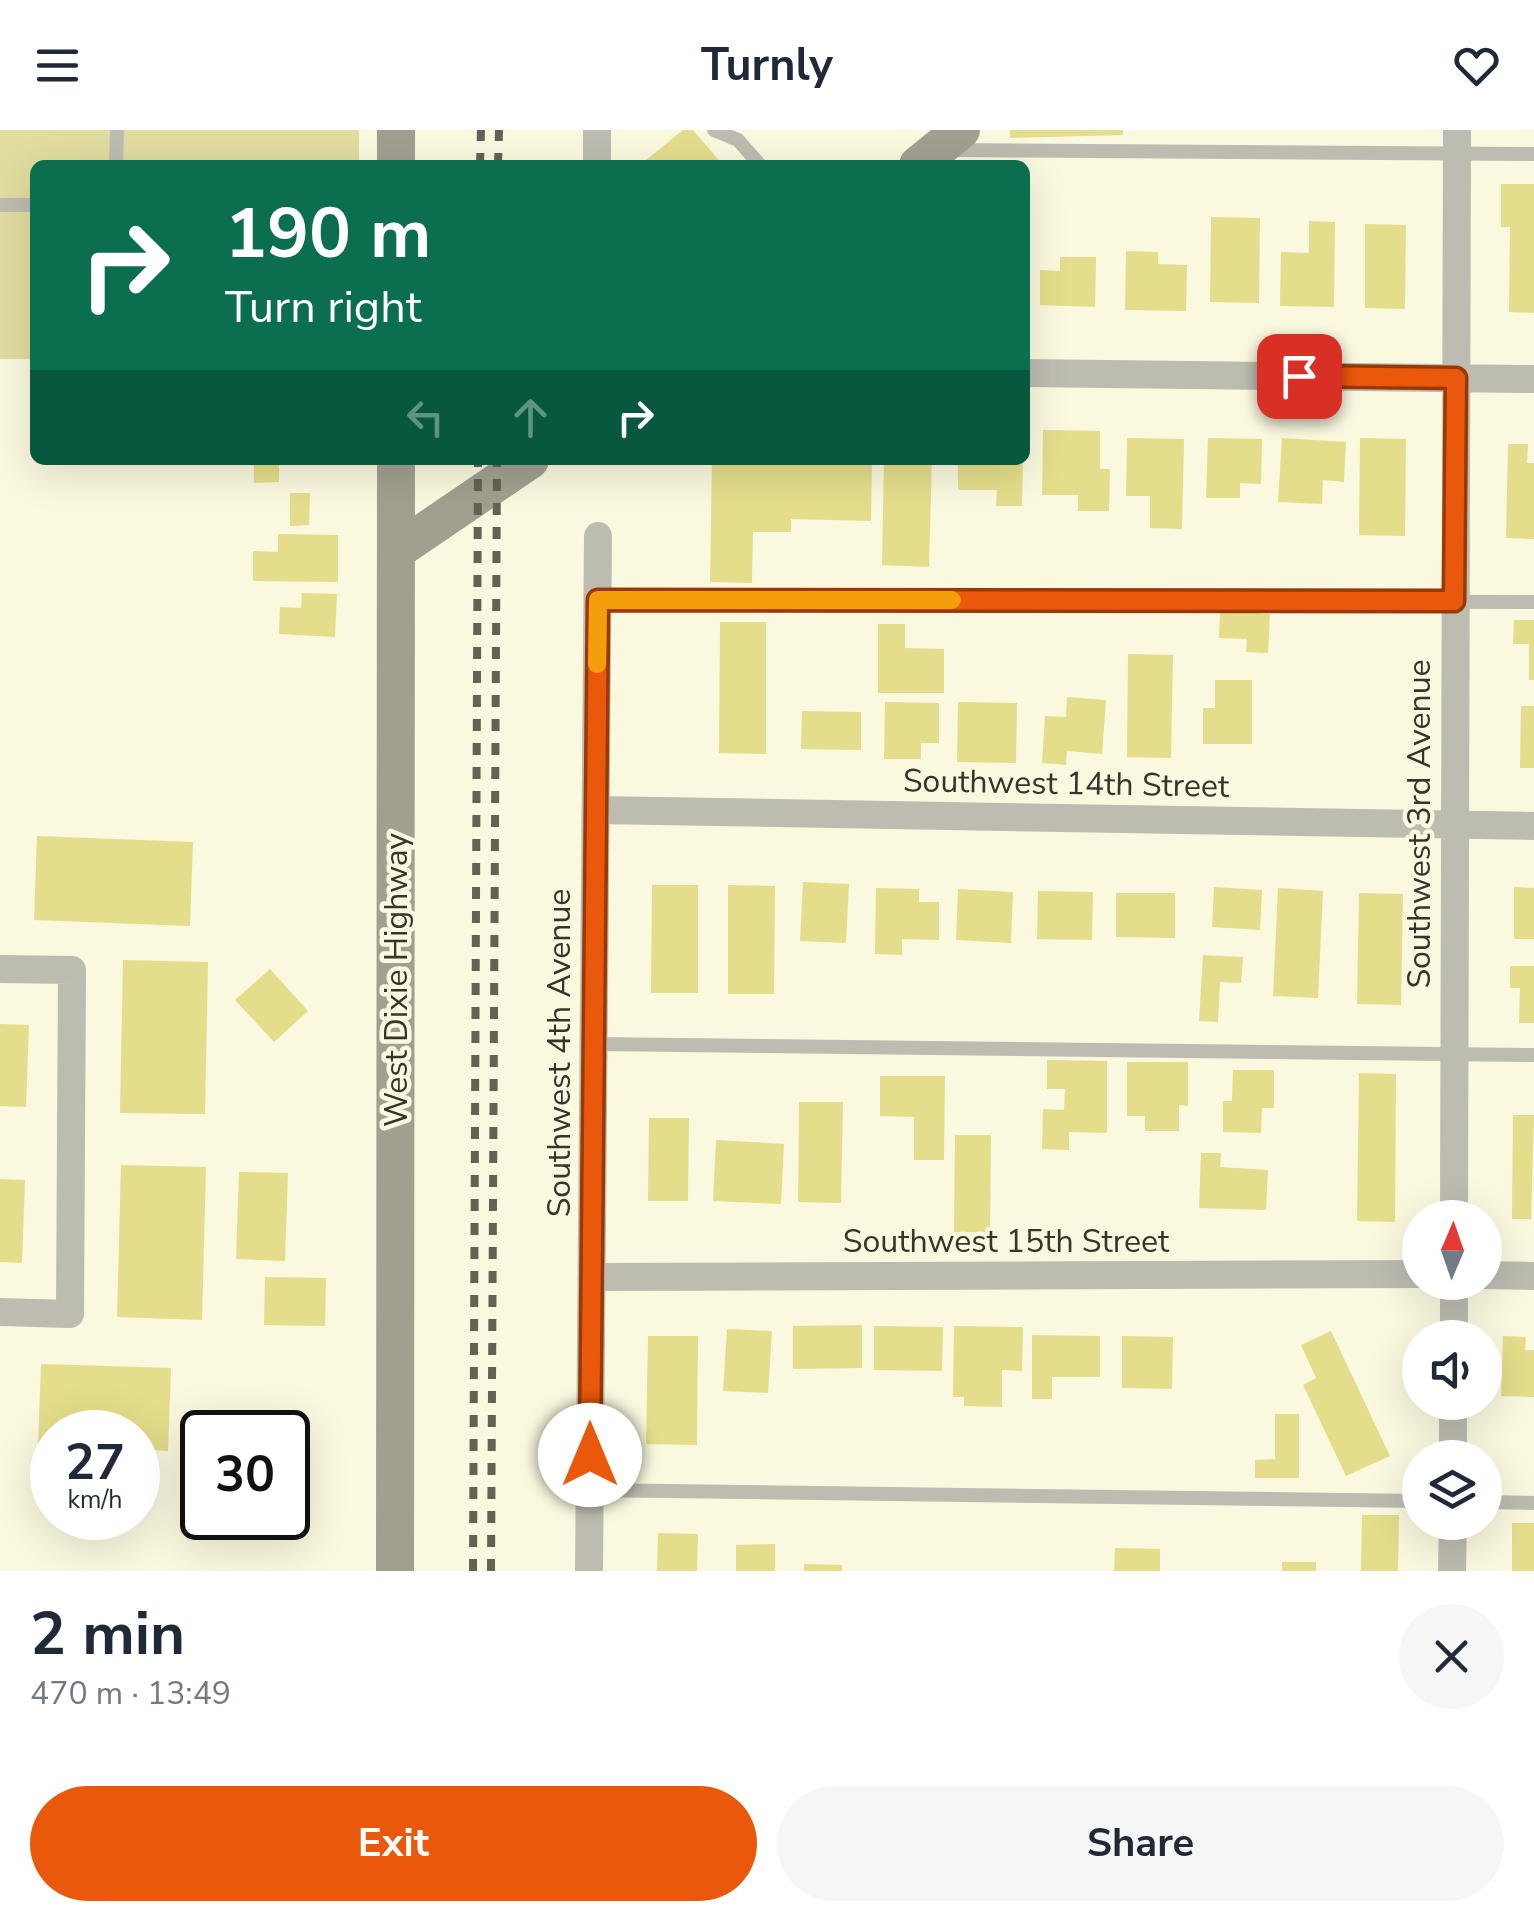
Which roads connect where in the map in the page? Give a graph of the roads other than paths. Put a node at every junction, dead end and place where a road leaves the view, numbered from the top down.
1 (116, 130) edge
2 (396, 130) edge
3 (597, 130) edge
4 (714, 130) edge
5 (1457, 142) edge
6 (938, 148) edge
7 (1534, 154) edge
8 (116, 160) edge
9 (396, 160) edge
10 (597, 160) edge
11 (756, 160) edge
12 (0, 204) edge
13 (30, 205) edge
14 (1030, 373) edge
15 (1456, 378) junction
16 (1534, 379) edge
17 (396, 465) edge
18 (523, 465) edge
19 (598, 536) dead end
20 (396, 551) junction
21 (598, 600) junction
22 (1454, 601) junction
23 (1534, 602) edge
24 (596, 810) junction
25 (1453, 825) junction
26 (1534, 826) edge
27 (0, 969) edge
28 (594, 1044) junction
29 (1454, 1054) junction
30 (1534, 1055) edge
31 (1454, 1200) edge
32 (1402, 1274) edge
33 (1502, 1275) edge
34 (1534, 1276) edge
35 (592, 1277) junction
36 (0, 1312) edge
37 (590, 1490) junction
38 (1402, 1501) edge
39 (1502, 1502) edge
40 (1534, 1502) edge
41 (1453, 1540) edge
42 (395, 1571) edge
43 (589, 1571) edge
44 (1452, 1571) edge

1 - 8 lane
2 - 9 main road
3 - 10 street
4 - 11 lane
5 - 6 lane
5 - 7 lane
5 - 15 street, Southwest 3rd Avenue
12 - 13 lane
14 - 15 street
15 - 16 street
15 - 22 street, Southwest 3rd Avenue
17 - 20 main road, West Dixie Highway
18 - 20 main road
19 - 21 street, Southwest 4th Avenue
20 - 42 main road, West Dixie Highway
21 - 22 lane
21 - 24 street, Southwest 4th Avenue
22 - 23 lane
22 - 25 street, Southwest 3rd Avenue
24 - 25 street, Southwest 14th Street
24 - 28 street, Southwest 4th Avenue
25 - 26 street, Southwest 14th Street
25 - 29 street, Southwest 3rd Avenue
27 - 36 street
28 - 29 lane
28 - 35 street, Southwest 4th Avenue
29 - 30 lane
29 - 31 street, Southwest 3rd Avenue
32 - 35 street, Southwest 15th Street
33 - 34 street
35 - 37 street, Southwest 4th Avenue
37 - 38 lane
37 - 43 street, Southwest 4th Avenue
39 - 40 lane
41 - 44 street

